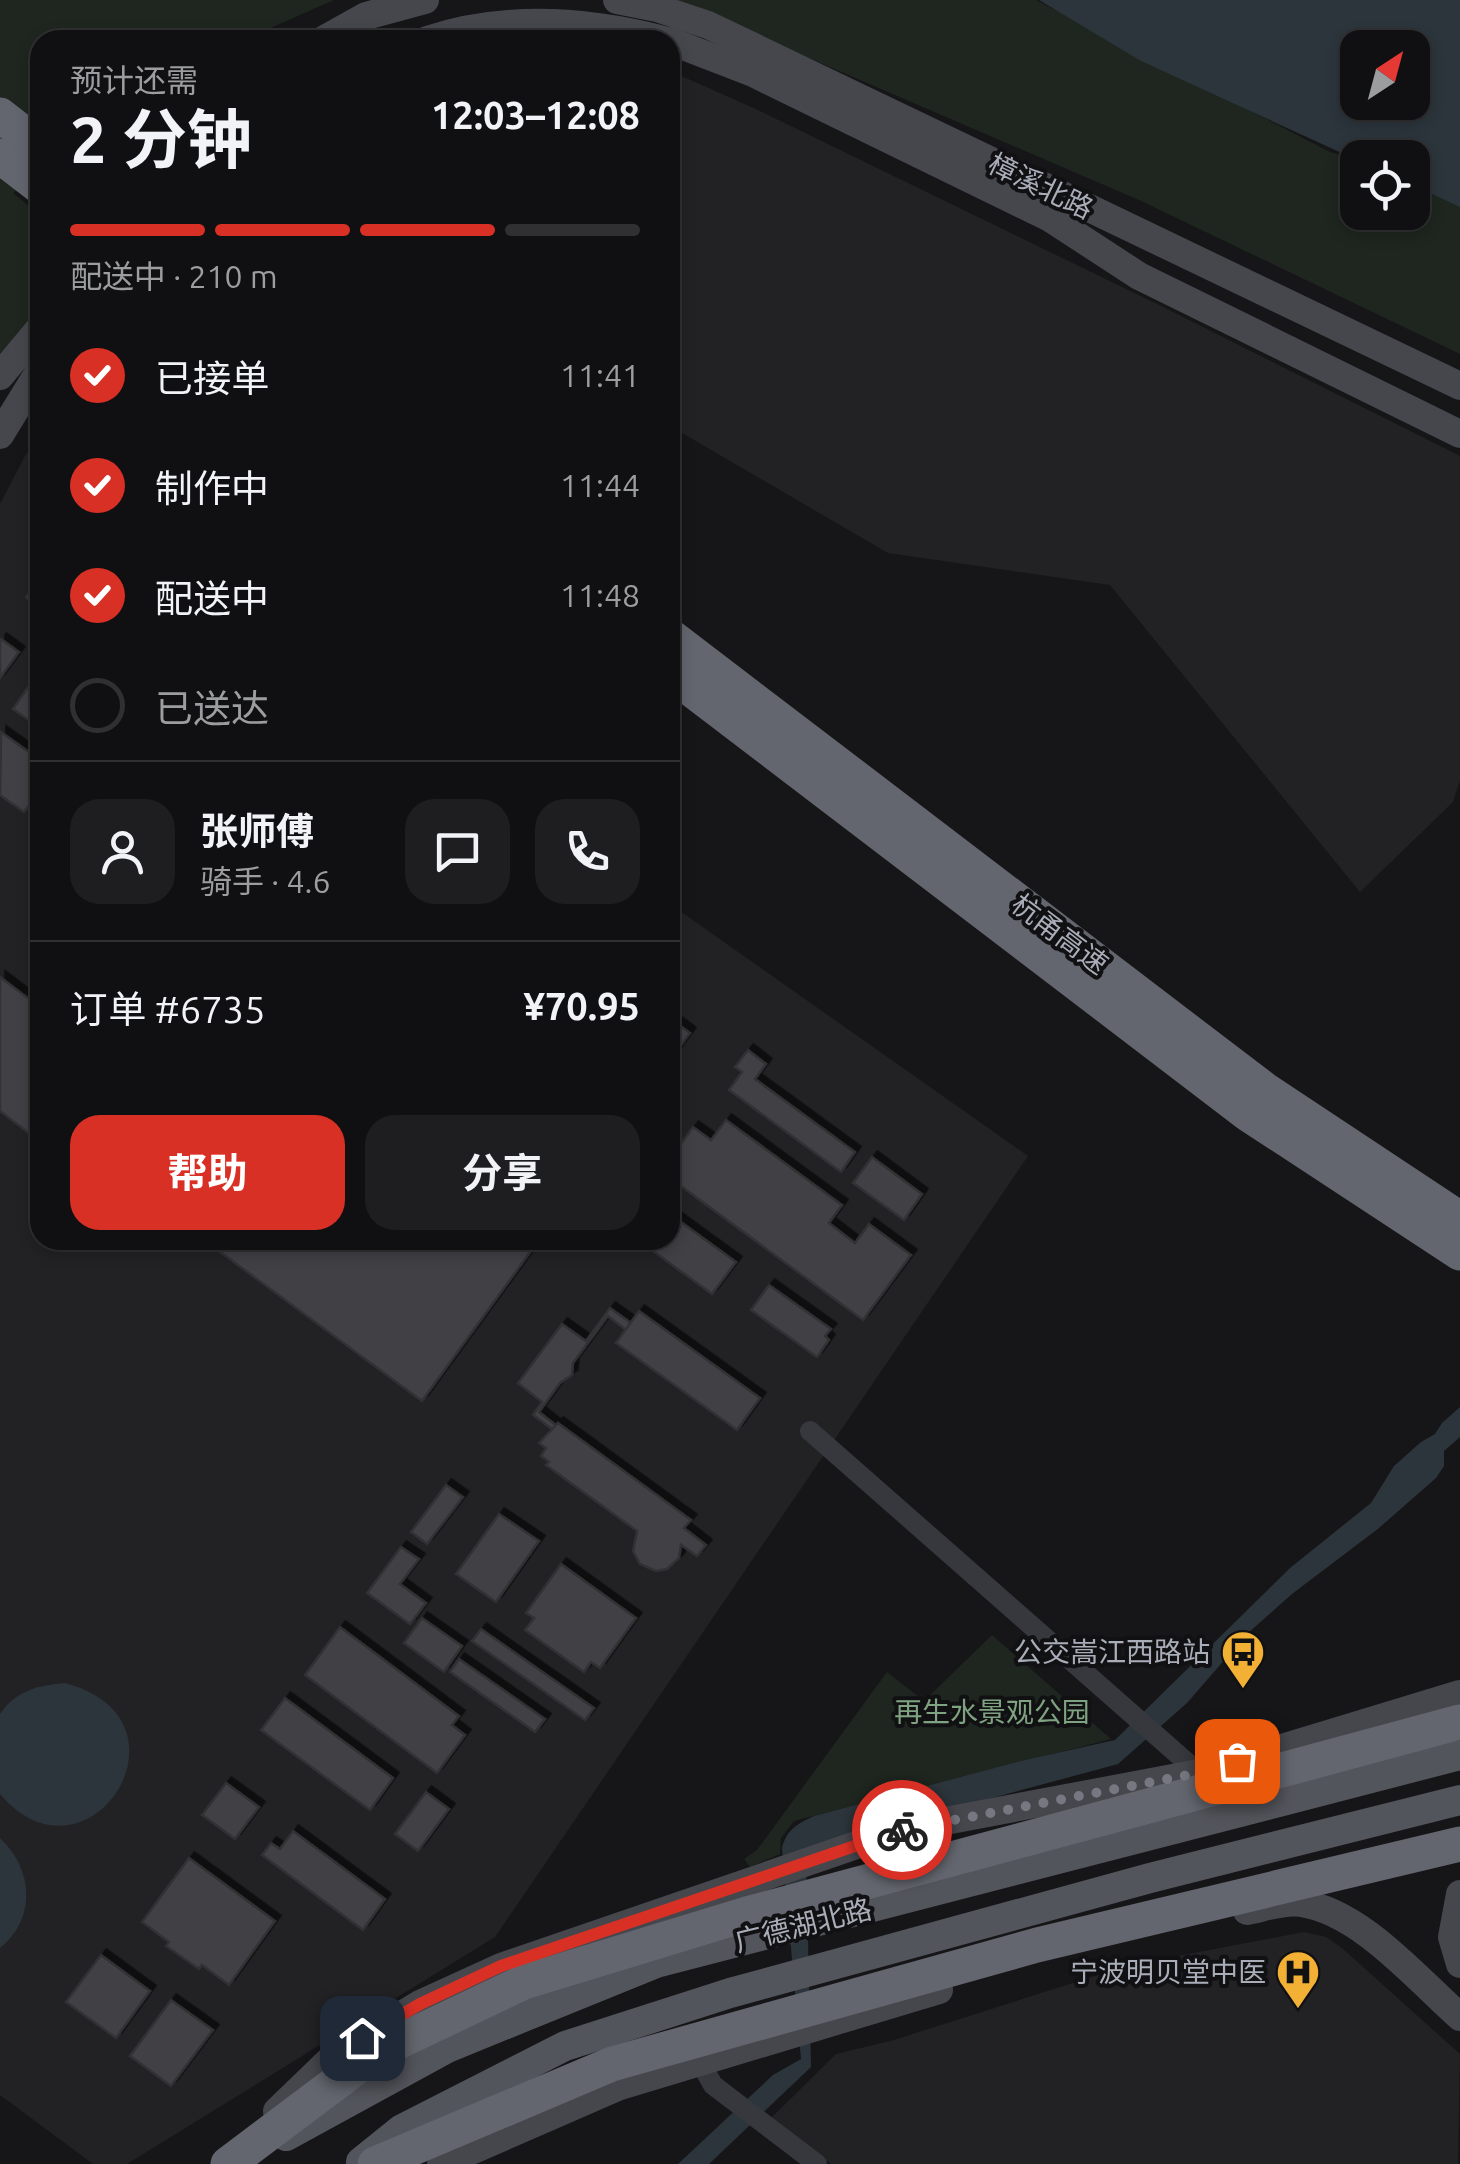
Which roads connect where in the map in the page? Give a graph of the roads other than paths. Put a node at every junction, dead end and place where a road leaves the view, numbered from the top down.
1 (425, 0) edge
2 (617, 0) edge
3 (341, 30) edge
4 (475, 30) edge
5 (613, 30) edge
6 (680, 46) edge
7 (0, 115) edge
8 (30, 138) edge
9 (0, 156) edge
10 (30, 179) edge
11 (30, 340) edge
12 (0, 376) edge
13 (30, 386) edge
14 (1460, 386) edge
15 (1460, 434) edge
16 (0, 435) edge
17 (680, 644) edge
18 (680, 681) edge
19 (1460, 1218) edge
20 (1460, 1253) edge
21 (810, 1431) dead end
22 (1460, 1694) edge
23 (1460, 1722) edge
24 (1460, 1755) edge
25 (1199, 1773) junction
26 (1460, 1800) edge
27 (1460, 1844) edge
28 (1460, 1894) edge
29 (1460, 1964) edge
30 (1460, 2017) edge
31 (700, 2062) junction
32 (229, 2164) edge
33 (359, 2164) edge
34 (375, 2164) edge
35 (441, 2164) edge
36 (817, 2164) edge

1 - 3 street
2 - 14 street, 樟溪北路
4 - 5 street, 樟溪北路
6 - 15 street, 樟溪北路
7 - 8 highway
9 - 10 highway
11 - 12 street
13 - 16 street
17 - 19 highway, 杭甬高速
18 - 20 highway, 杭甬高速
21 - 25 street
22 - 25 street
23 - 32 highway
24 - 32 main road, 广德湖北路
25 - 32 street
26 - 33 main road, 广德湖北路
27 - 34 highway
28 - 29 street
30 - 31 street
31 - 35 street
31 - 36 street

